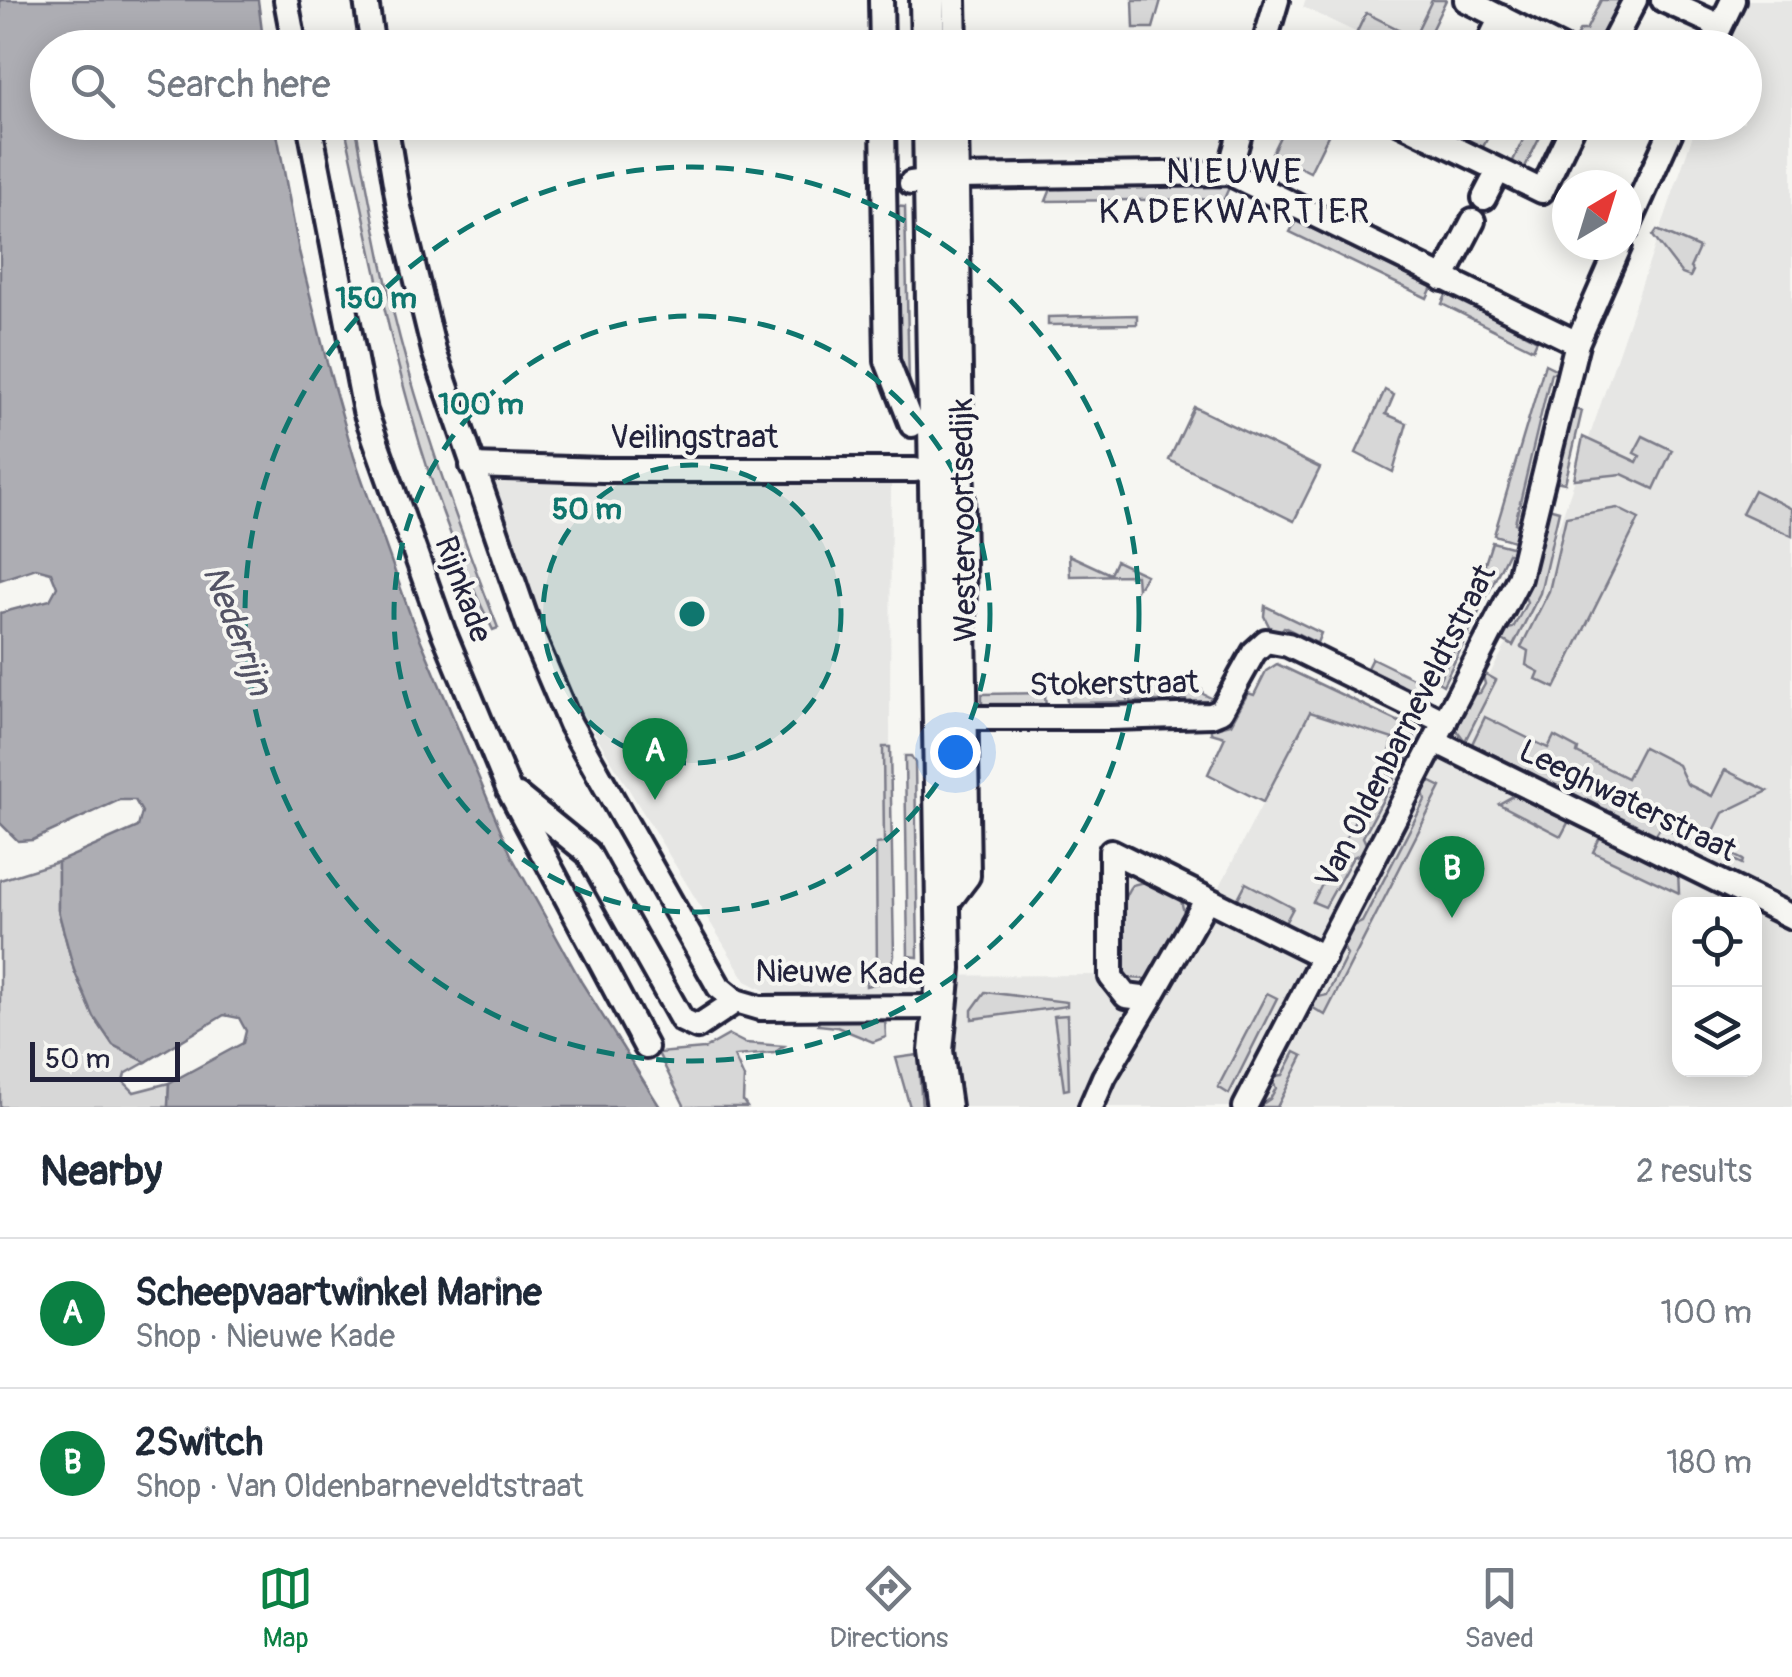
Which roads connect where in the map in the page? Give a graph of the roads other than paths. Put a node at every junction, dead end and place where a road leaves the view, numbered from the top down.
1 (286, 0) edge
2 (366, 0) edge
3 (881, 0) edge
4 (907, 0) edge
5 (926, 0) edge
6 (954, 0) edge
7 (1277, 0) edge
8 (1466, 0) edge
9 (1634, 0) edge
10 (1663, 0) edge
11 (1733, 0) edge
12 (1501, 17) junction
13 (292, 30) edge
14 (370, 30) edge
15 (882, 30) edge
16 (908, 30) edge
17 (927, 30) edge
18 (955, 30) edge
19 (1268, 30) edge
20 (1495, 30) edge
21 (1526, 30) edge
22 (1619, 30) edge
23 (1705, 30) edge
24 (1718, 30) edge
25 (312, 140) edge
26 (388, 140) edge
27 (883, 140) edge
28 (917, 140) edge
29 (931, 140) edge
30 (949, 140) edge
31 (1238, 140) edge
32 (1456, 140) edge
33 (1566, 140) edge
34 (1667, 140) edge
35 (1498, 171) junction
36 (1230, 173) junction
37 (933, 179) junction
38 (1642, 196) edge
39 (1484, 198) dead end
40 (1472, 220) dead end
41 (1613, 260) edge
42 (1443, 279) junction
43 (1577, 343) junction
44 (912, 425) junction
45 (472, 466) junction
46 (916, 470) junction
47 (966, 718) junction
48 (1440, 732) junction
49 (508, 788) junction
50 (1207, 899) junction
51 (942, 909) junction
52 (1792, 918) edge
53 (1324, 958) junction
54 (1150, 998) junction
55 (736, 1001) junction
56 (934, 1007) junction
57 (646, 1046) dead end
58 (928, 1107) edge
59 (944, 1107) edge
60 (1091, 1107) edge
61 (1245, 1107) edge

1 - 13 street
2 - 14 street
3 - 15 street
4 - 16 main road
5 - 17 main road
6 - 18 street
7 - 19 street
8 - 12 street
9 - 22 street
10 - 23 street
11 - 24 street
12 - 20 street
12 - 21 street
25 - 49 street, Rijnkade
26 - 45 street, Nieuwe Kade
27 - 44 street, Westervoortsedijk
28 - 37 main road, Westervoortsedijk
29 - 37 main road, Westervoortsedijk
30 - 37 street, Westervoortsedijk
31 - 36 street
32 - 35 street
33 - 35 street
34 - 38 street
35 - 39 street
36 - 37 street
36 - 42 street
37 - 44 main road, Westervoortsedijk
37 - 47 street, Westervoortsedijk
37 - 51 main road, Westervoortsedijk
40 - 42 street
41 - 43 street, Van Oldenbarneveldtstraat
42 - 43 street
43 - 48 street, Van Oldenbarneveldtstraat
44 - 46 main road, Westervoortsedijk
45 - 46 street, Veilingstraat
45 - 55 street, Nieuwe Kade
46 - 56 main road, Westervoortsedijk
47 - 48 street, Stokerstraat
47 - 51 street, Westervoortsedijk
48 - 52 street, Leeghwaterstraat
48 - 53 street, Van Oldenbarneveldtstraat
49 - 55 street, Nieuwe Kade
49 - 57 street, Rijnkade
50 - 53 street
50 - 54 street
50 - 54 street
51 - 56 main road, Westervoortsedijk
53 - 61 street, Van Oldenbarneveldtstraat
54 - 60 street
55 - 56 street, Nieuwe Kade
56 - 58 main road, Westervoortsedijk
56 - 59 main road, Westervoortsedijk

